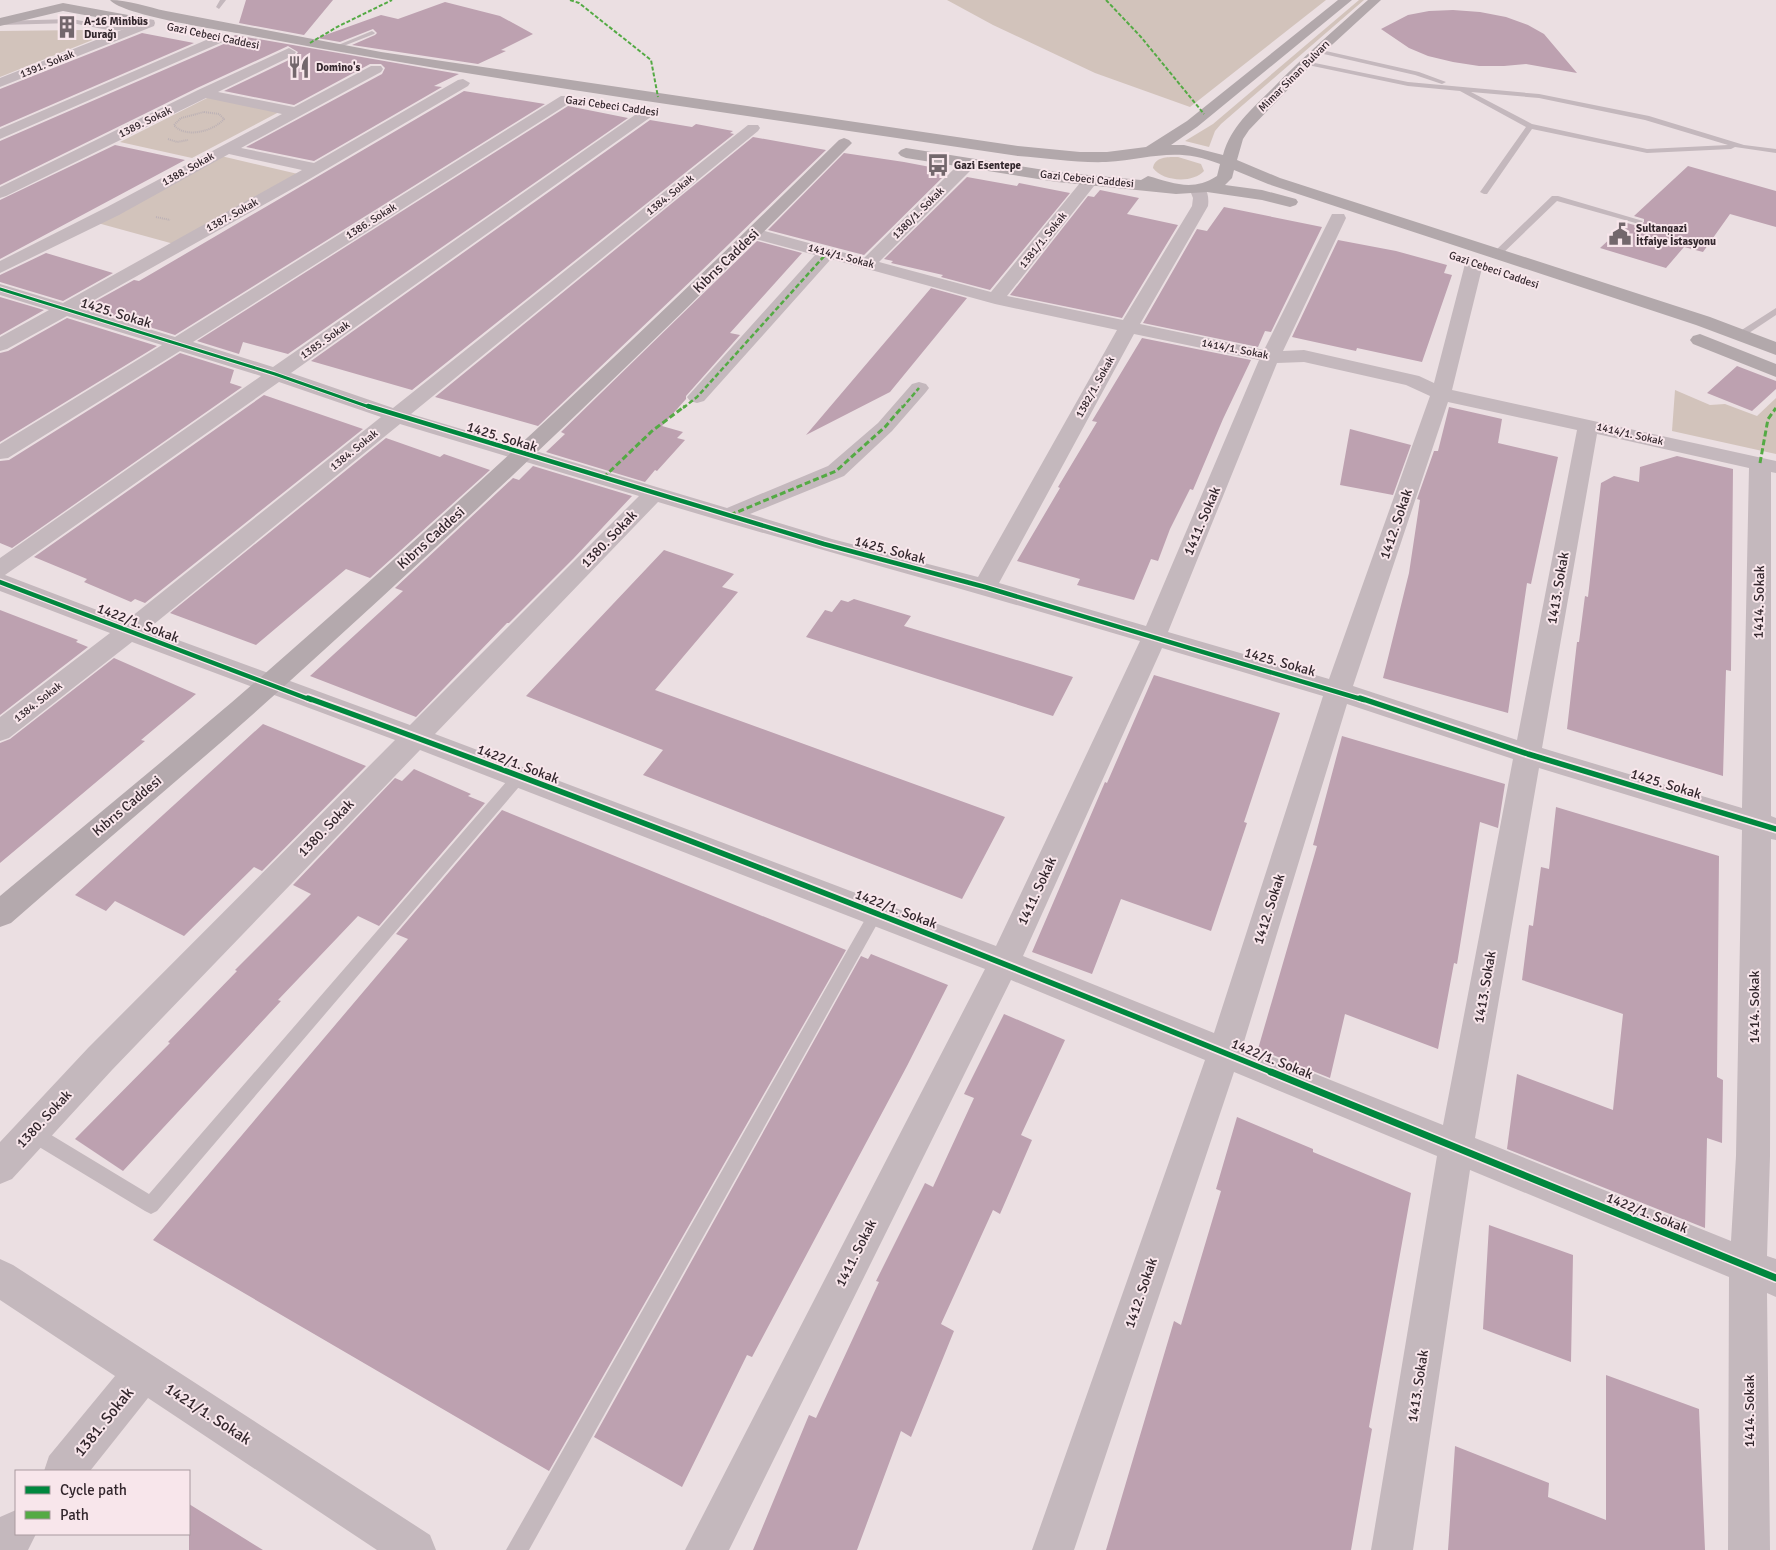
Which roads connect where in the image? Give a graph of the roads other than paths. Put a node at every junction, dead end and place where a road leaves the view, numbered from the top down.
1 (90, 0) edge
2 (116, 0) edge
3 (166, 0) edge
4 (222, 0) edge
5 (1346, 0) edge
6 (1375, 0) edge
7 (63, 7) junction
8 (219, 7) dead end
9 (0, 13) edge
10 (166, 15) junction
11 (72, 21) junction
12 (0, 23) edge
13 (144, 25) junction
14 (372, 33) dead end
15 (220, 38) junction
16 (334, 48) junction
17 (1317, 51) junction
18 (289, 52) junction
19 (1305, 63) junction
20 (376, 69) junction
21 (0, 83) edge
22 (463, 83) junction
23 (482, 86) dead end
24 (1458, 88) junction
25 (203, 93) junction
26 (547, 96) dead end
27 (566, 99) junction
28 (584, 102) dead end
29 (631, 108) dead end
30 (650, 111) junction
31 (295, 112) junction
32 (668, 114) dead end
33 (1530, 126) junction
34 (753, 128) dead end
35 (0, 134) edge
36 (844, 143) dead end
37 (1743, 147) junction
38 (224, 149) junction
39 (892, 150) dead end
40 (1776, 151) edge
41 (1149, 152) junction
42 (1228, 162) junction
43 (969, 163) junction
44 (316, 168) junction
45 (1090, 181) junction
46 (1164, 187) junction
47 (1202, 188) junction
48 (0, 192) edge
49 (1484, 192) dead end
50 (1338, 218) junction
51 (1639, 221) dead end
52 (754, 233) junction
53 (827, 253) junction
54 (1486, 259) junction
55 (868, 263) junction
56 (0, 268) edge
57 (1511, 276) dead end
58 (0, 289) edge
59 (995, 299) junction
60 (64, 309) junction
61 (1776, 311) edge
62 (1128, 328) junction
63 (1684, 334) dead end
64 (1740, 336) junction
65 (177, 344) junction
66 (0, 345) edge
67 (1776, 349) edge
68 (1270, 357) junction
69 (1776, 371) edge
70 (275, 374) junction
71 (919, 388) dead end
72 (1441, 394) junction
73 (696, 397) dead end
74 (396, 416) junction
75 (1588, 425) junction
76 (0, 453) edge
77 (523, 455) junction
78 (1768, 465) edge
79 (654, 493) junction
80 (729, 515) junction
81 (0, 569) edge
82 (0, 582) edge
83 (985, 587) junction
84 (129, 632) junction
85 (1154, 637) junction
86 (269, 684) junction
87 (1338, 691) junction
88 (0, 732) edge
89 (415, 737) junction
90 (1528, 754) junction
91 (520, 777) junction
92 (1766, 826) edge
93 (876, 913) junction
94 (0, 914) edge
95 (1004, 963) junction
96 (1224, 1052) junction
97 (32, 1133) junction
98 (1456, 1146) junction
99 (1764, 1160) edge
100 (0, 1167) edge
101 (1762, 1272) edge
102 (0, 1278) edge
103 (144, 1372) junction
104 (65, 1470) edge
105 (15, 1532) edge
106 (1, 1550) edge
107 (415, 1550) edge
108 (517, 1550) edge
109 (706, 1550) edge
110 (1053, 1550) edge
111 (1392, 1550) edge
112 (1749, 1550) edge

1 - 7 main road
2 - 10 main road, Gazi Cebeci Caddesi
3 - 10 main road
4 - 8 lane
5 - 41 main road
6 - 17 main road, Mimar Sinan Bulvarı
7 - 9 main road, Gazi Cebeci Caddesi
7 - 11 lane
7 - 12 main road
7 - 13 main road, Gazi Cebeci Caddesi
10 - 16 main road, Gazi Cebeci Caddesi
11 - 12 lane
11 - 13 lane
13 - 15 main road, Gazi Cebeci Caddesi
13 - 21 street, 1391. Sokak
14 - 16 lane
15 - 18 main road, Gazi Cebeci Caddesi
15 - 35 street
16 - 41 main road, Gazi Cebeci Caddesi
17 - 19 main road, Mimar Sinan Bulvarı
17 - 24 lane
18 - 20 main road, Gazi Cebeci Caddesi
18 - 25 street, 1389. Sokak
19 - 24 lane
19 - 42 main road, Mimar Sinan Bulvarı
20 - 22 main road, Gazi Cebeci Caddesi
20 - 31 street, 1388. Sokak
22 - 23 main road, Gazi Cebeci Caddesi
22 - 44 street, 1387. Sokak
24 - 33 lane
24 - 37 lane
25 - 31 street
25 - 48 street, 1389. Sokak
26 - 27 main road, Gazi Cebeci Caddesi
27 - 28 main road, Gazi Cebeci Caddesi
27 - 65 street, 1386. Sokak
29 - 30 main road, Gazi Cebeci Caddesi
30 - 32 main road, Gazi Cebeci Caddesi
30 - 70 street, 1385. Sokak
31 - 38 street, 1388. Sokak
33 - 37 lane
33 - 49 lane
34 - 74 street, 1384. Sokak
36 - 52 main road, Kıbrıs Caddesi
37 - 40 lane
38 - 44 street
38 - 56 street, 1388. Sokak
39 - 43 main road, Gazi Cebeci Caddesi
41 - 42 main road, Gazi Cebeci Caddesi
41 - 46 main road
42 - 47 main road, Mimar Sinan Bulvarı
42 - 54 main road, Gazi Cebeci Caddesi
43 - 45 main road, Gazi Cebeci Caddesi
43 - 55 street, 1380/1. Sokak
44 - 60 street, 1387. Sokak
45 - 46 main road, Gazi Cebeci Caddesi
45 - 59 street, 1381/1. Sokak
46 - 47 main road, Gazi Cebeci Caddesi
47 - 50 main road, Gazi Cebeci Caddesi
47 - 62 street, 1382/1. Sokak
50 - 54 main road, Gazi Cebeci Caddesi
50 - 68 street, 1411. Sokak
51 - 54 lane
52 - 53 street, 1414/1. Sokak
52 - 77 main road, Kıbrıs Caddesi
53 - 55 street, 1414/1. Sokak
53 - 73 street
54 - 57 main road, Gazi Cebeci Caddesi
54 - 64 main road, Gazi Cebeci Caddesi
54 - 72 street, 1412. Sokak
55 - 59 street, 1414/1. Sokak
58 - 60 street, 1425. Sokak
59 - 62 street, 1414/1. Sokak
60 - 65 street, 1425. Sokak
60 - 66 street, 1387. Sokak
61 - 64 lane
62 - 68 street, 1414/1. Sokak
62 - 83 street, 1382/1. Sokak
63 - 69 main road
64 - 67 main road, Gazi Cebeci Caddesi
65 - 70 street, 1425. Sokak
65 - 76 street, 1386. Sokak
68 - 72 street, 1414/1. Sokak
68 - 85 street, 1411. Sokak
70 - 74 street, 1425. Sokak
70 - 81 street, 1385. Sokak
71 - 80 street
72 - 75 street, 1414/1. Sokak
72 - 87 street, 1412. Sokak
74 - 77 street, 1425. Sokak
74 - 84 street, 1384. Sokak
75 - 78 street, 1414/1. Sokak
75 - 90 street, 1413. Sokak
77 - 79 street, 1425. Sokak
77 - 86 main road, Kıbrıs Caddesi
78 - 92 street, 1414. Sokak
79 - 80 street, 1425. Sokak
79 - 89 street, 1380. Sokak
80 - 83 street, 1425. Sokak
82 - 84 street, 1422/1. Sokak
83 - 85 street, 1425. Sokak
84 - 86 street, 1422/1. Sokak
84 - 88 street, 1384. Sokak
85 - 87 street, 1425. Sokak
85 - 95 street, 1411. Sokak
86 - 89 street, 1422/1. Sokak
86 - 94 main road, Kıbrıs Caddesi
87 - 90 street, 1425. Sokak
87 - 96 street, 1412. Sokak
89 - 91 street, 1422/1. Sokak
89 - 97 street, 1380. Sokak
90 - 92 street, 1425. Sokak
90 - 98 street, 1413. Sokak
91 - 93 street, 1422/1. Sokak
91 - 97 lane
92 - 99 street, 1414. Sokak
93 - 95 street, 1422/1. Sokak
93 - 108 lane
95 - 96 street, 1422/1. Sokak
95 - 109 street, 1411. Sokak
96 - 98 street, 1422/1. Sokak
96 - 110 street, 1412. Sokak
97 - 100 street, 1380. Sokak
98 - 101 street, 1422/1. Sokak
98 - 111 street, 1413. Sokak
99 - 101 street, 1414. Sokak
101 - 112 street, 1414. Sokak
102 - 103 street, 1421/1. Sokak
103 - 104 street, 1381. Sokak
103 - 107 street, 1421/1. Sokak
105 - 106 street

